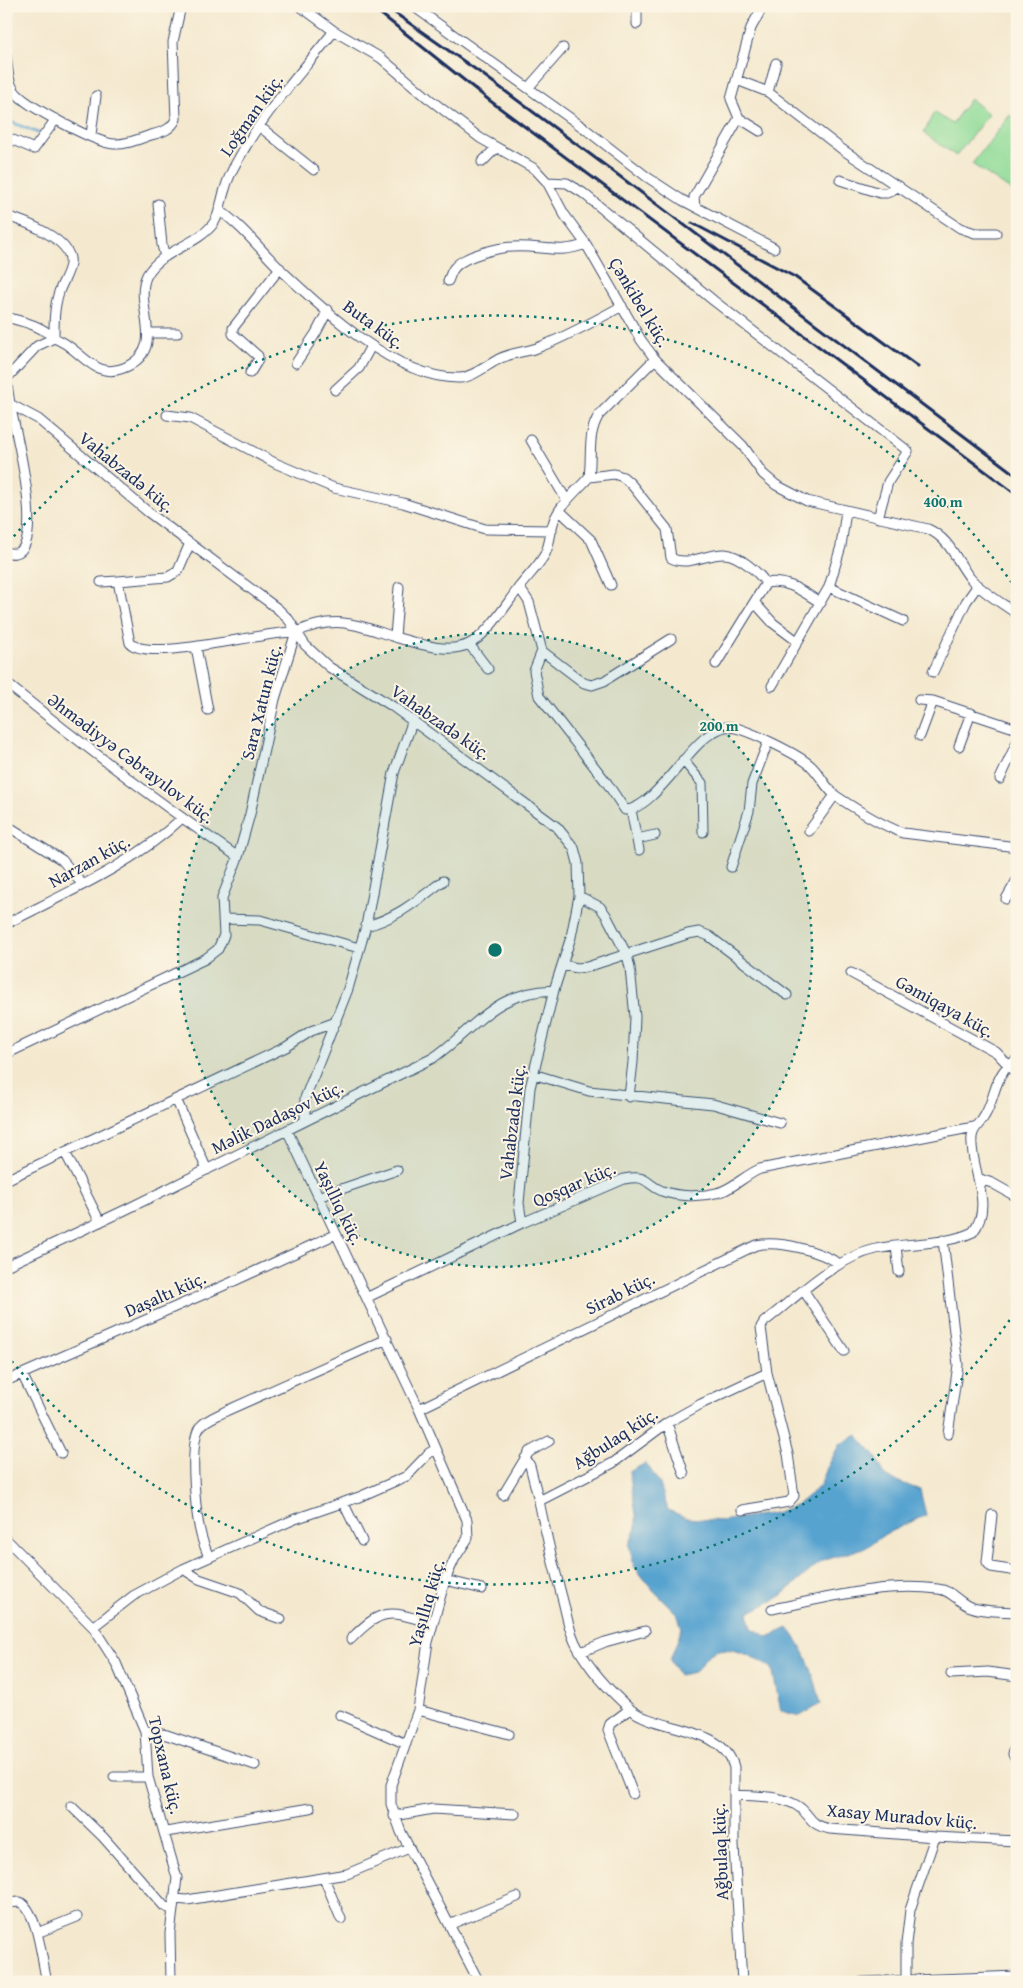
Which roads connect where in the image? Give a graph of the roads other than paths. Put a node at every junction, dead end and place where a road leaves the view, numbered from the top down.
1 (181, 6) edge
2 (300, 6) edge
3 (413, 6) edge
4 (637, 6) edge
5 (763, 6) edge
6 (637, 24) dead end
7 (334, 31) junction
8 (563, 48) dead end
9 (6, 54) edge
10 (776, 63) dead end
11 (737, 80) junction
12 (528, 88) junction
13 (768, 92) junction
14 (96, 96) dead end
15 (739, 118) junction
16 (56, 119) junction
17 (259, 126) junction
18 (760, 131) dead end
19 (91, 136) junction
20 (6, 137) edge
21 (496, 148) junction
22 (482, 162) dead end
23 (314, 170) dead end
24 (840, 180) dead end
25 (548, 182) junction
26 (899, 186) junction
27 (158, 204) dead end
28 (695, 207) junction
29 (219, 210) junction
30 (6, 216) edge
31 (996, 233) dead end
32 (586, 244) junction
33 (774, 248) dead end
34 (165, 257) junction
35 (280, 268) junction
36 (448, 281) dead end
37 (622, 306) junction
38 (328, 310) junction
39 (6, 317) edge
40 (148, 333) junction
41 (177, 333) dead end
42 (54, 338) junction
43 (371, 346) junction
44 (655, 359) junction
45 (296, 364) dead end
46 (250, 373) dead end
47 (6, 378) edge
48 (335, 390) dead end
49 (10, 404) junction
50 (168, 414) dead end
51 (531, 440) dead end
52 (589, 477) junction
53 (567, 502) junction
54 (560, 511) junction
55 (846, 511) junction
56 (878, 518) junction
57 (552, 530) junction
58 (190, 543) junction
59 (6, 552) edge
60 (118, 581) junction
61 (101, 582) dead end
62 (766, 583) junction
63 (611, 585) dead end
64 (399, 586) dead end
65 (978, 586) junction
66 (519, 587) junction
67 (829, 587) junction
68 (755, 603) junction
69 (821, 603) junction
70 (1017, 614) edge
71 (903, 621) dead end
72 (296, 632) junction
73 (395, 637) junction
74 (671, 639) dead end
75 (797, 641) junction
76 (469, 644) junction
77 (196, 647) junction
78 (542, 651) junction
79 (716, 664) dead end
80 (488, 669) dead end
81 (932, 672) dead end
82 (6, 683) edge
83 (772, 686) dead end
84 (919, 700) dead end
85 (933, 701) junction
86 (208, 710) dead end
87 (971, 713) junction
88 (414, 720) junction
89 (1017, 729) edge
90 (920, 736) dead end
91 (768, 742) junction
92 (1017, 742) edge
93 (959, 746) dead end
94 (683, 760) junction
95 (1000, 779) dead end
96 (835, 795) junction
97 (631, 810) junction
98 (181, 818) junction
99 (6, 825) edge
100 (809, 831) dead end
101 (703, 832) dead end
102 (655, 834) dead end
103 (637, 839) junction
104 (1017, 847) edge
105 (639, 850) dead end
106 (238, 857) junction
107 (731, 867) dead end
108 (1017, 880) edge
109 (443, 881) dead end
110 (83, 884) junction
111 (579, 896) junction
112 (1006, 899) dead end
113 (224, 919) junction
114 (6, 924) edge
115 (366, 926) junction
116 (360, 948) junction
117 (626, 955) junction
118 (563, 965) junction
119 (851, 973) dead end
120 (554, 990) junction
121 (787, 995) dead end
122 (336, 1022) junction
123 (6, 1054) edge
124 (1017, 1059) edge
125 (1009, 1065) junction
126 (533, 1074) junction
127 (1017, 1074) edge
128 (629, 1097) junction
129 (176, 1099) junction
130 (305, 1121) junction
131 (780, 1122) dead end
132 (974, 1127) junction
133 (287, 1130) junction
134 (65, 1152) junction
135 (207, 1170) junction
136 (398, 1170) dead end
137 (980, 1179) junction
138 (6, 1180) edge
139 (318, 1197) junction
140 (1017, 1197) edge
141 (100, 1222) junction
142 (522, 1223) junction
143 (336, 1234) junction
144 (943, 1240) junction
145 (896, 1246) junction
146 (840, 1264) junction
147 (6, 1266) edge
148 (900, 1272) dead end
149 (804, 1291) junction
150 (368, 1297) junction
151 (387, 1338) junction
152 (844, 1351) dead end
153 (767, 1373) junction
154 (22, 1374) junction
155 (6, 1381) edge
156 (420, 1409) junction
157 (668, 1423) junction
158 (948, 1434) dead end
159 (549, 1441) dead end
160 (436, 1449) junction
161 (61, 1453) dead end
162 (525, 1458) junction
163 (684, 1474) dead end
164 (503, 1494) dead end
165 (539, 1501) junction
166 (343, 1502) junction
167 (742, 1510) dead end
168 (992, 1515) dead end
169 (6, 1539) edge
170 (362, 1541) dead end
171 (209, 1557) junction
172 (183, 1569) junction
173 (1017, 1571) edge
174 (445, 1580) junction
175 (482, 1589) dead end
176 (772, 1609) dead end
177 (1017, 1612) edge
178 (282, 1619) dead end
179 (432, 1624) junction
180 (94, 1627) junction
181 (645, 1631) dead end
182 (351, 1639) dead end
183 (581, 1652) junction
184 (951, 1674) dead end
185 (1017, 1676) edge
186 (630, 1709) junction
187 (418, 1710) junction
188 (340, 1715) dead end
189 (145, 1731) junction
190 (509, 1734) dead end
191 (1017, 1740) edge
192 (406, 1744) junction
193 (1017, 1762) edge
194 (255, 1765) dead end
195 (114, 1777) dead end
196 (148, 1777) junction
197 (633, 1794) dead end
198 (734, 1795) junction
199 (71, 1806) dead end
200 (310, 1808) dead end
201 (515, 1814) dead end
202 (394, 1816) junction
203 (166, 1832) junction
204 (935, 1837) junction
205 (1017, 1841) edge
206 (409, 1848) junction
207 (324, 1878) junction
208 (517, 1897) dead end
209 (175, 1899) junction
210 (6, 1904) edge
211 (172, 1909) junction
212 (77, 1917) dead end
213 (341, 1919) dead end
214 (451, 1924) junction
215 (37, 1933) junction
216 (1017, 1976) edge
217 (906, 1979) junction
218 (47, 1982) edge
219 (170, 1982) edge
220 (479, 1982) edge
221 (742, 1982) edge
222 (862, 1982) edge

1 - 19 street
2 - 7 street, Çənkibel küç.
3 - 12 street
4 - 6 street
5 - 11 street
7 - 17 street, Loğman küç.
7 - 21 street, Çənkibel küç.
8 - 12 street
9 - 16 street
10 - 13 street
11 - 13 street
11 - 15 street
12 - 28 street
13 - 26 street
14 - 19 street
15 - 18 street
15 - 28 street
16 - 19 street
16 - 20 street
17 - 23 street
17 - 29 street, Loğman küç.
21 - 22 street
21 - 25 street, Çənkibel küç.
24 - 26 street
25 - 32 street, Çənkibel küç.
25 - 56 street
26 - 31 street
27 - 34 street
28 - 33 street
29 - 34 street, Loğman küç.
29 - 35 street, Buta küç.
30 - 42 street
32 - 36 street
32 - 37 street, Çənkibel küç.
34 - 40 street, Loğman küç.
35 - 38 street, Buta küç.
35 - 46 street
37 - 43 street, Buta küç.
37 - 44 street, Çənkibel küç.
38 - 43 street, Buta küç.
38 - 45 street
39 - 42 street, Loğman küç.
40 - 41 street
40 - 42 street, Loğman küç.
42 - 47 street
43 - 48 street
44 - 52 street
44 - 55 street, Çənkibel küç.
47 - 49 street
49 - 58 street, Vahabzadə küç.
49 - 59 street
50 - 57 street
51 - 53 street
52 - 53 street
52 - 62 street
53 - 54 street
54 - 57 street
54 - 63 street
55 - 56 street, Çənkibel küç.
55 - 67 street
56 - 65 street, Çənkibel küç.
57 - 66 street
58 - 60 street
58 - 72 street, Vahabzadə küç.
60 - 61 street
60 - 77 street
62 - 68 street
62 - 69 street
64 - 73 street
65 - 70 street, Çənkibel küç.
65 - 81 street
66 - 76 street
66 - 78 street
67 - 69 street
67 - 71 street
68 - 75 street
68 - 79 street
69 - 75 street
72 - 73 street, Sara Xatun küç.
72 - 77 street
72 - 88 street, Vahabzadə küç.
72 - 106 street, Sara Xatun küç.
73 - 76 street, Sara Xatun küç.
74 - 78 street
75 - 83 street
76 - 80 street
77 - 86 street
78 - 97 street
82 - 98 street, Əhmədiyyə Cəbrayılov küç.
84 - 85 street
85 - 87 street
85 - 90 street
87 - 89 street
87 - 93 street
88 - 111 street, Vahabzadə küç.
88 - 115 street
91 - 94 street
91 - 96 street
91 - 107 street
92 - 95 street
94 - 97 street
94 - 101 street
96 - 100 street
96 - 104 street
97 - 103 street
98 - 106 street, Əhmədiyyə Cəbrayılov küç.
98 - 110 street, Narzan küç.
99 - 110 street
102 - 103 street
103 - 105 street
106 - 113 street, Sara Xatun küç.
108 - 112 street
109 - 115 street
110 - 114 street, Narzan küç.
111 - 117 street
111 - 118 street, Vahabzadə küç.
113 - 116 street
113 - 123 street, Sara Xatun küç.
115 - 116 street
116 - 122 street
117 - 118 street
117 - 121 street
117 - 128 street
118 - 120 street, Vahabzadə küç.
119 - 125 street, Gəmiqaya küç.
120 - 126 street, Vahabzadə küç.
120 - 130 street, Məlik Dadaşov küç.
122 - 129 street
122 - 130 street
124 - 125 street
125 - 127 street, Gəmiqaya küç.
125 - 132 street
126 - 128 street
126 - 142 street, Vahabzadə küç.
128 - 131 street
129 - 134 street
129 - 135 street
130 - 133 street, Məlik Dadaşov küç.
132 - 137 street
132 - 142 street, Qoşqar küç.
133 - 135 street, Məlik Dadaşov küç.
133 - 139 street, Yaşıllıq küç.
134 - 138 street
134 - 141 street
135 - 141 street, Məlik Dadaşov küç.
136 - 139 street
137 - 140 street
137 - 144 street
139 - 143 street, Yaşıllıq küç.
141 - 147 street, Məlik Dadaşov küç.
142 - 150 street, Qoşqar küç.
143 - 150 street, Yaşıllıq küç.
143 - 154 street, Daşaltı küç.
144 - 145 street
144 - 158 street
145 - 146 street
145 - 148 street
146 - 149 street
146 - 156 street, Sirab küç.
149 - 152 street
149 - 153 street
150 - 151 street, Yaşıllıq küç.
151 - 156 street, Yaşıllıq küç.
151 - 171 street
153 - 157 street, Ağbulaq küç.
153 - 167 street
154 - 155 street, Daşaltı küç.
154 - 161 street
156 - 160 street, Yaşıllıq küç.
157 - 163 street
157 - 165 street, Ağbulaq küç.
159 - 162 street
160 - 166 street
160 - 174 street, Yaşıllıq küç.
162 - 164 street
162 - 165 street
165 - 183 street, Ağbulaq küç.
166 - 170 street
166 - 171 street
168 - 173 street
169 - 180 street, Topxana küç.
171 - 172 street
172 - 178 street
172 - 180 street
174 - 175 street
174 - 179 street, Yaşıllıq küç.
176 - 177 street
179 - 182 street
179 - 187 street, Yaşıllıq küç.
180 - 189 street, Topxana küç.
181 - 183 street
183 - 186 street, Ağbulaq küç.
184 - 185 street
186 - 197 street
186 - 198 street, Ağbulaq küç.
187 - 190 street
187 - 192 street, Yaşıllıq küç.
188 - 192 street
189 - 194 street
189 - 196 street, Topxana küç.
191 - 193 street
192 - 202 street, Yaşıllıq küç.
195 - 196 street
196 - 203 street, Topxana küç.
198 - 204 street, Xasay Muradov küç.
198 - 221 street, Ağbulaq küç.
199 - 211 street
200 - 203 street
201 - 202 street
202 - 206 street, Yaşıllıq küç.
203 - 209 street, Topxana küç.
204 - 205 street, Xasay Muradov küç.
204 - 217 street
206 - 207 street
206 - 214 street, Yaşıllıq küç.
207 - 209 street
207 - 213 street
208 - 214 street
209 - 211 street, Topxana küç.
210 - 215 street
211 - 219 street, Topxana küç.
212 - 215 street
214 - 220 street, Yaşıllıq küç.
215 - 218 street
216 - 217 street
217 - 222 street

